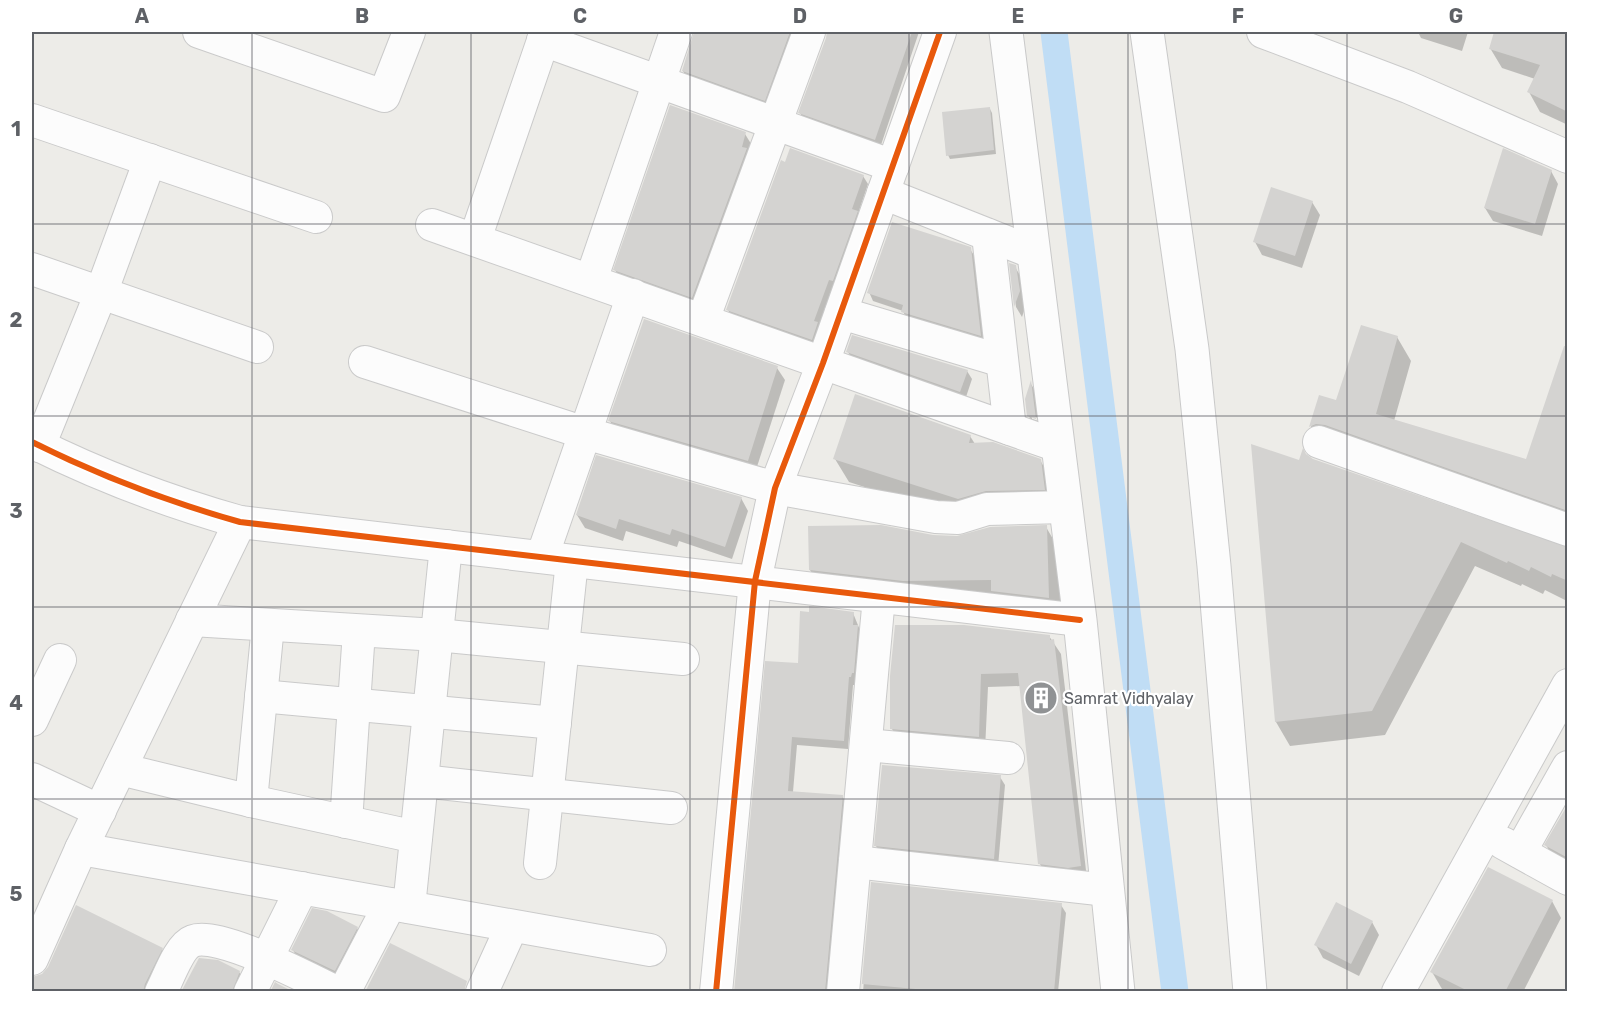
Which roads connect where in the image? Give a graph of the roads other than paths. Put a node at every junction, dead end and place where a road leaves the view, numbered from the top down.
1 (200, 32) edge
2 (410, 32) edge
3 (676, 32) edge
4 (809, 32) edge
5 (940, 32) edge
6 (1006, 32) edge
7 (1147, 32) edge
8 (1263, 32) edge
9 (545, 36) edge
10 (267, 43) edge
11 (659, 82) junction
12 (32, 120) edge
13 (776, 124) junction
14 (1568, 157) edge
15 (150, 160) junction
16 (888, 180) junction
17 (316, 217) dead end
18 (432, 225) dead end
19 (988, 235) junction
20 (475, 239) junction
21 (1034, 253) junction
22 (32, 270) edge
23 (591, 280) junction
24 (101, 293) junction
25 (633, 295) junction
26 (841, 313) junction
27 (703, 320) junction
28 (257, 347) dead end
29 (1002, 362) junction
30 (364, 363) dead end
31 (823, 363) junction
32 (1010, 429) junction
33 (585, 433) junction
34 (1319, 442) dead end
35 (35, 444) edge
36 (1058, 446) junction
37 (776, 488) junction
38 (1066, 507) junction
39 (240, 522) junction
40 (1568, 530) edge
41 (446, 546) junction
42 (542, 557) junction
43 (572, 561) junction
44 (755, 581) junction
45 (879, 597) junction
46 (192, 620) junction
47 (1080, 620) junction
48 (268, 625) junction
49 (359, 631) junction
50 (436, 635) junction
51 (563, 649) junction
52 (683, 659) dead end
53 (60, 660) dead end
54 (1568, 685) edge
55 (261, 696) junction
56 (354, 704) junction
57 (429, 711) junction
58 (32, 720) edge
59 (555, 723) junction
60 (866, 745) junction
61 (1008, 758) dead end
62 (1568, 767) edge
63 (120, 769) junction
64 (32, 779) edge
65 (422, 781) junction
66 (547, 795) junction
67 (251, 801) junction
68 (671, 808) dead end
69 (100, 810) junction
70 (346, 822) junction
71 (1486, 833) junction
72 (416, 837) junction
73 (81, 849) junction
74 (1520, 852) junction
75 (855, 862) junction
76 (540, 863) dead end
77 (1568, 879) edge
78 (302, 888) junction
79 (1107, 890) junction
80 (399, 905) junction
81 (512, 926) junction
82 (650, 950) dead end
83 (267, 958) junction
84 (32, 959) edge
85 (161, 992) edge
86 (250, 992) edge
87 (336, 992) edge
88 (344, 992) edge
89 (482, 992) edge
90 (716, 992) edge
91 (843, 992) edge
92 (1118, 992) edge
93 (1250, 992) edge
94 (1398, 992) edge

1 - 10 street
2 - 10 street
3 - 11 street
4 - 13 street
5 - 16 street
6 - 21 main road
7 - 93 main road
8 - 14 street
9 - 11 street
9 - 20 street
11 - 13 street
11 - 23 street
12 - 15 street
13 - 16 street
13 - 27 street
15 - 17 street
15 - 24 street
16 - 19 street
16 - 26 street
18 - 20 street
19 - 21 street
19 - 29 street
20 - 23 street
21 - 36 main road
22 - 24 street
23 - 25 street
24 - 28 street
24 - 35 street
25 - 27 street
25 - 33 street
26 - 29 street
26 - 31 street
27 - 31 street
29 - 32 street
30 - 33 street
31 - 32 street
31 - 37 street
32 - 36 street
33 - 37 street
33 - 42 street
34 - 40 street
35 - 39 street
36 - 38 main road
37 - 38 street
37 - 44 street
38 - 47 main road
39 - 41 street
39 - 46 street
41 - 42 street
41 - 50 street
42 - 43 street
43 - 44 street
43 - 51 street
44 - 45 street
44 - 90 street
45 - 47 street
45 - 60 street
46 - 48 street
46 - 63 street
47 - 79 main road
48 - 49 street
48 - 55 street
49 - 50 street
49 - 56 street
50 - 51 street
50 - 57 street
51 - 52 street
51 - 59 street
53 - 58 street
54 - 71 street
55 - 56 street
55 - 67 street
56 - 57 street
56 - 70 street
57 - 59 street
57 - 65 street
59 - 66 street
60 - 61 street
60 - 75 street
62 - 74 street
63 - 67 street
63 - 69 street
64 - 69 street
65 - 66 street
65 - 72 street
66 - 68 street
66 - 76 street
67 - 70 street
69 - 73 street
70 - 72 street
71 - 74 street
71 - 94 street
72 - 80 street
73 - 78 street
73 - 84 street
74 - 77 street
75 - 79 street
75 - 91 street
78 - 80 street
78 - 83 street
79 - 92 main road
80 - 81 street
80 - 88 street
81 - 82 street
81 - 89 street
83 - 85 street
83 - 86 street
83 - 87 street

